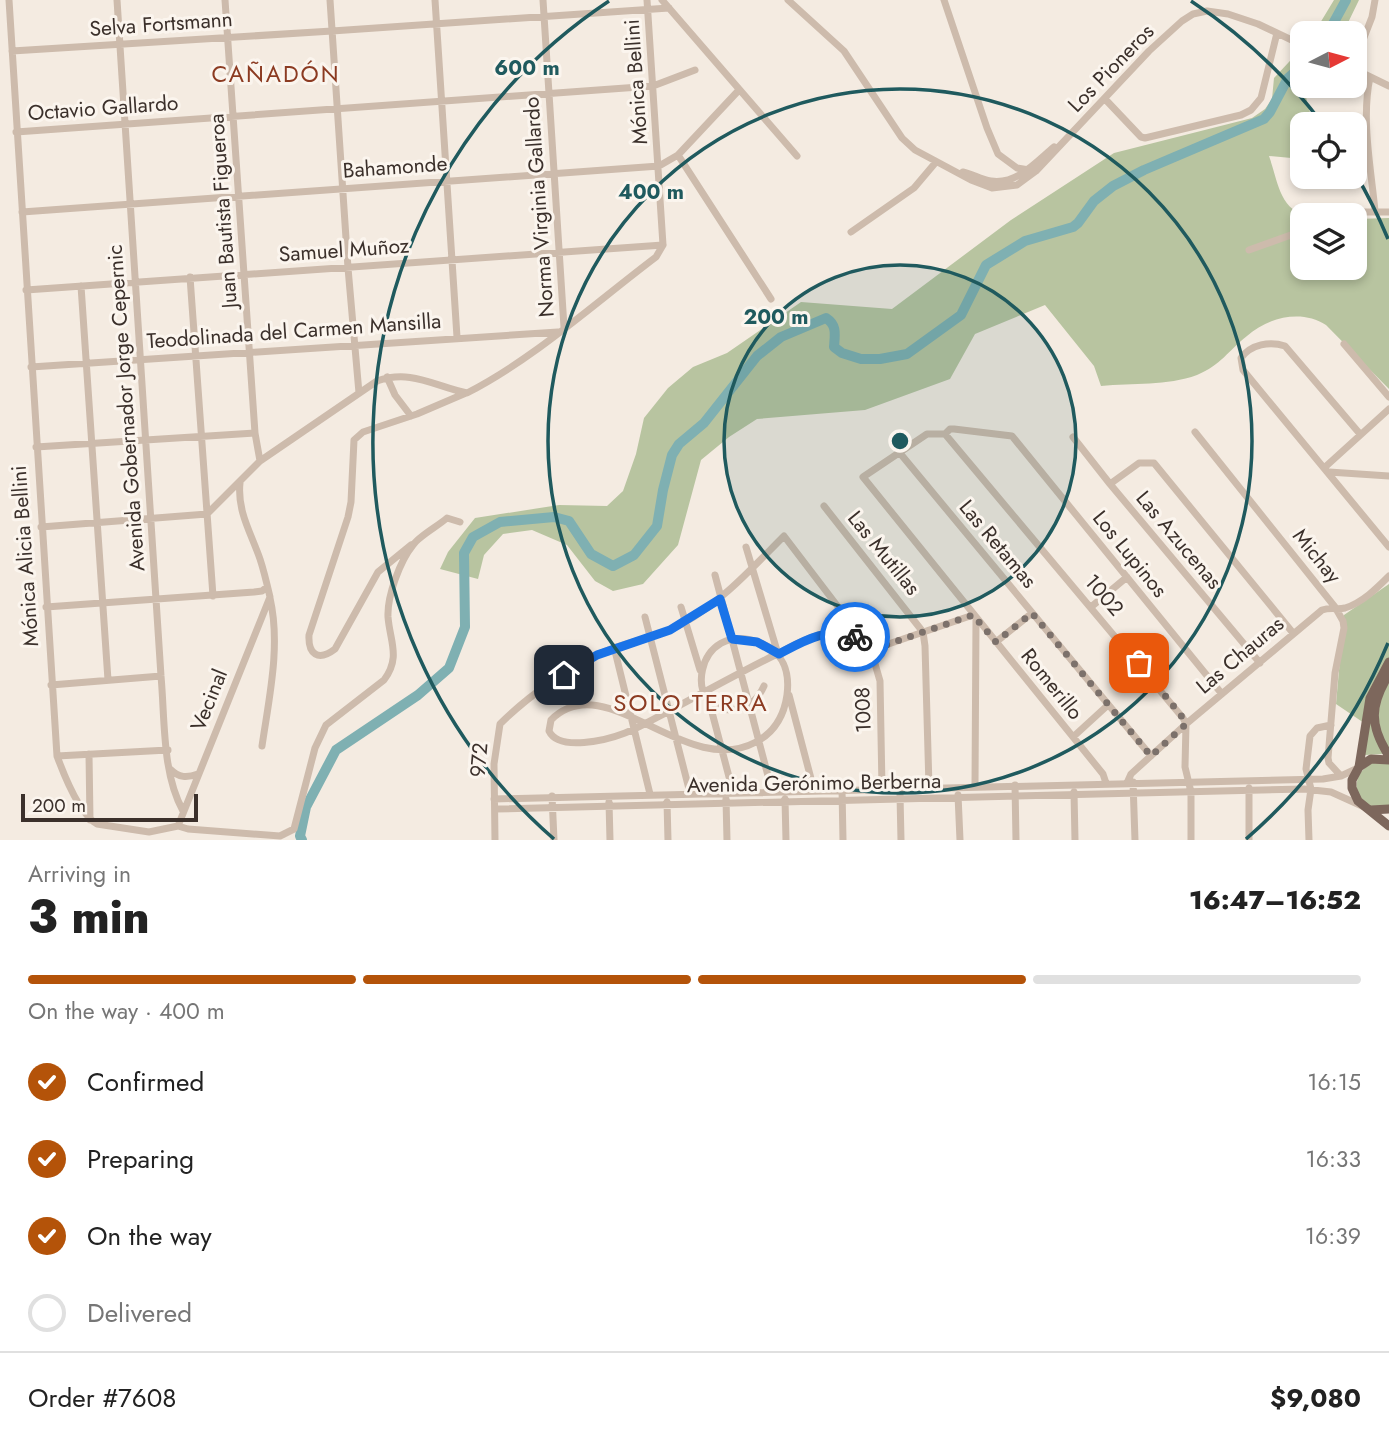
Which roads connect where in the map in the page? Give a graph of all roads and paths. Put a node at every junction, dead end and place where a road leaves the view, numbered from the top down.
1 (9, 0) edge
2 (117, 0) edge
3 (225, 0) edge
4 (330, 0) edge
5 (436, 0) edge
6 (542, 0) edge
7 (648, 0) edge
8 (662, 0) edge
9 (788, 0) edge
10 (944, 0) edge
11 (1375, 0) edge
12 (668, 8) junction
13 (648, 9) junction
14 (544, 17) junction
15 (437, 24) junction
16 (1367, 30) edge
17 (332, 32) junction
18 (1277, 33) junction
19 (228, 37) junction
20 (1290, 40) edge
21 (120, 44) junction
22 (12, 51) junction
23 (695, 70) dead end
24 (1367, 76) edge
25 (1370, 77) junction
26 (653, 86) junction
27 (1389, 86) edge
28 (739, 90) junction
29 (550, 94) junction
30 (1105, 99) junction
31 (442, 103) junction
32 (338, 109) junction
33 (233, 116) junction
34 (125, 124) junction
35 (16, 132) junction
36 (1063, 142) junction
37 (678, 155) junction
38 (797, 156) dead end
39 (936, 162) junction
40 (659, 166) junction
41 (956, 171) junction
42 (1027, 171) junction
43 (1036, 171) junction
44 (553, 174) junction
45 (447, 181) junction
46 (344, 189) junction
47 (239, 195) junction
48 (131, 203) junction
49 (1375, 211) junction
50 (22, 212) junction
51 (1367, 212) edge
52 (1389, 212) edge
53 (851, 232) dead end
54 (1290, 235) edge
55 (663, 245) junction
56 (1249, 250) dead end
57 (558, 253) junction
58 (452, 260) junction
59 (348, 268) junction
60 (245, 273) junction
61 (190, 277) junction
62 (134, 282) junction
63 (80, 286) junction
64 (26, 290) junction
65 (771, 299) dead end
66 (561, 330) junction
67 (457, 337) junction
68 (1344, 344) dead end
69 (353, 345) junction
70 (250, 352) junction
71 (196, 356) junction
72 (140, 360) junction
73 (86, 363) junction
74 (31, 367) junction
75 (387, 377) junction
76 (359, 393) junction
77 (467, 393) junction
78 (1389, 397) edge
79 (1389, 409) edge
80 (411, 416) junction
81 (1195, 432) dead end
82 (255, 433) junction
83 (945, 434) junction
84 (202, 435) junction
85 (1360, 435) junction
86 (1073, 437) dead end
87 (145, 439) junction
88 (92, 443) junction
89 (36, 447) junction
90 (899, 452) junction
91 (260, 461) junction
92 (1326, 470) junction
93 (1389, 476) edge
94 (240, 483) junction
95 (1110, 484) junction
96 (824, 506) dead end
97 (207, 514) junction
98 (151, 518) junction
99 (97, 522) junction
100 (460, 522) dead end
101 (41, 527) junction
102 (784, 536) joint
103 (413, 543) junction
104 (746, 547) dead end
105 (1389, 547) edge
106 (753, 566) junction
107 (715, 575) dead end
108 (1389, 576) edge
109 (1127, 577) junction
110 (267, 587) junction
111 (213, 596) junction
112 (270, 597) junction
113 (156, 599) junction
114 (720, 599) junction
115 (103, 603) junction
116 (46, 607) junction
117 (681, 607) dead end
118 (1091, 607) junction
119 (1335, 607) junction
120 (1032, 613) junction
121 (645, 617) dead end
122 (975, 617) junction
123 (685, 622) junction
124 (923, 632) junction
125 (1293, 633) junction
126 (650, 637) junction
127 (732, 639) junction
128 (864, 641) junction
129 (996, 642) junction
130 (614, 648) junction
131 (871, 650) junction
132 (779, 654) junction
133 (1389, 662) edge
134 (1260, 663) junction
135 (742, 672) junction
136 (701, 673) junction
137 (1389, 674) edge
138 (161, 676) junction
139 (108, 680) junction
140 (51, 685) junction
141 (764, 686) dead end
142 (788, 691) junction
143 (703, 693) junction
144 (1222, 694) junction
145 (708, 701) junction
146 (750, 704) junction
147 (1108, 705) junction
148 (670, 710) junction
149 (631, 718) junction
150 (644, 724) junction
151 (1186, 724) junction
152 (1331, 725) junction
153 (634, 729) junction
154 (1073, 737) junction
155 (677, 740) junction
156 (759, 740) junction
157 (262, 746) dead end
158 (168, 750) junction
159 (722, 750) junction
160 (89, 754) junction
161 (57, 756) junction
162 (1151, 756) junction
163 (1389, 758) edge
164 (1358, 768) junction
165 (170, 769) junction
166 (198, 774) junction
167 (1341, 776) junction
168 (1248, 779) junction
169 (1306, 779) junction
170 (1187, 781) junction
171 (1106, 783) junction
172 (1130, 783) junction
173 (1074, 784) junction
174 (1015, 785) junction
175 (975, 786) junction
176 (929, 787) junction
177 (958, 787) junction
178 (883, 788) junction
179 (900, 788) junction
180 (842, 789) junction
181 (1311, 789) junction
182 (814, 790) junction
183 (1249, 790) junction
184 (772, 791) junction
185 (785, 791) junction
186 (730, 792) junction
187 (1191, 792) junction
188 (667, 793) junction
189 (690, 793) junction
190 (1134, 793) junction
191 (650, 794) junction
192 (609, 795) junction
193 (1074, 795) junction
194 (552, 796) junction
195 (1016, 796) junction
196 (958, 797) junction
197 (494, 799) junction
198 (900, 799) junction
199 (842, 800) junction
200 (785, 801) junction
201 (726, 802) junction
202 (667, 804) junction
203 (609, 806) junction
204 (553, 807) junction
205 (1366, 808) junction
206 (495, 809) junction
207 (1389, 809) edge
208 (183, 811) junction
209 (90, 821) junction
210 (178, 826) junction
211 (1389, 826) edge
212 (495, 840) edge
213 (554, 840) edge
214 (610, 840) edge
215 (668, 840) edge
216 (727, 840) edge
217 (786, 840) edge
218 (843, 840) edge
219 (901, 840) edge
220 (960, 840) edge
221 (1016, 840) edge
222 (1075, 840) edge
223 (1135, 840) edge
224 (1191, 840) edge
225 (1249, 840) edge
226 (1309, 840) edge

1 - 22 street, Mónica Alicia Bellini
2 - 21 street, Avenida Gobernador Jorge Cepernic
3 - 19 street, Juan Bautista Figueroa
4 - 17 street
5 - 15 street
6 - 14 street, Norma Virginia Gallardo
7 - 13 street, Mónica Bellini
8 - 12 street
9 - 39 street, Los Pioneros
10 - 42 street
11 - 16 street
12 - 13 street, Selva Fortsmann
12 - 28 street
13 - 14 street, Selva Fortsmann
13 - 26 street, Mónica Bellini
14 - 15 street, Selva Fortsmann
14 - 29 street, Norma Virginia Gallardo
15 - 17 street, Selva Fortsmann
15 - 31 street
17 - 19 street, Selva Fortsmann
17 - 32 street
18 - 20 street, Los Pioneros
18 - 30 street, Los Pioneros
18 - 30 street
19 - 21 street, Selva Fortsmann
19 - 33 street, Juan Bautista Figueroa
21 - 22 street, Selva Fortsmann
21 - 34 street, Avenida Gobernador Jorge Cepernic
22 - 35 street, Mónica Alicia Bellini
23 - 26 street, Octavio Gallardo
24 - 25 street
25 - 27 street
25 - 49 street
26 - 29 street, Octavio Gallardo
26 - 40 street, Mónica Bellini
28 - 37 street, Bahamonde
28 - 38 street
29 - 31 street, Octavio Gallardo
29 - 44 street, Norma Virginia Gallardo
30 - 36 street, Los Pioneros
31 - 32 street, Octavio Gallardo
31 - 45 street
32 - 33 street, Octavio Gallardo
32 - 46 street
33 - 34 street, Octavio Gallardo
33 - 47 street, Juan Bautista Figueroa
34 - 35 street, Octavio Gallardo
34 - 48 street, Avenida Gobernador Jorge Cepernic
35 - 50 street, Mónica Alicia Bellini
36 - 42 street, Los Pioneros
36 - 43 street, Los Pioneros
37 - 40 street, Bahamonde
37 - 65 street
39 - 41 street, Los Pioneros
39 - 53 street
40 - 44 street, Bahamonde
40 - 55 street, Mónica Bellini
41 - 42 street, Los Pioneros
41 - 43 street, Los Pioneros
42 - 43 street
44 - 45 street, Bahamonde
44 - 57 street, Norma Virginia Gallardo
45 - 46 street, Bahamonde
45 - 58 street
46 - 47 street, Bahamonde
46 - 59 street
47 - 48 street, Bahamonde
47 - 60 street, Juan Bautista Figueroa
48 - 50 street, Bahamonde
48 - 62 street, Avenida Gobernador Jorge Cepernic
49 - 51 street
49 - 52 street
50 - 64 street, Mónica Alicia Bellini
54 - 56 street
55 - 57 street, Samuel Muñoz
55 - 66 street
57 - 58 street, Samuel Muñoz
57 - 66 street, Norma Virginia Gallardo
58 - 59 street, Samuel Muñoz
58 - 67 street
59 - 60 street, Samuel Muñoz
59 - 69 street
60 - 61 street, Samuel Muñoz
60 - 70 street, Juan Bautista Figueroa
61 - 62 street, Samuel Muñoz
61 - 71 street
62 - 63 street, Samuel Muñoz
62 - 72 street, Avenida Gobernador Jorge Cepernic
63 - 64 street, Samuel Muñoz
63 - 73 street
64 - 74 street, Mónica Alicia Bellini
66 - 67 street, Teodolinada del Carmen Mansilla
66 - 77 street
67 - 69 street, Teodolinada del Carmen Mansilla
68 - 78 street
69 - 70 street, Teodolinada del Carmen Mansilla
69 - 76 street
70 - 71 street, Teodolinada del Carmen Mansilla
70 - 82 street, Juan Bautista Figueroa
71 - 72 street, Teodolinada del Carmen Mansilla
71 - 84 street
72 - 73 street, Teodolinada del Carmen Mansilla
72 - 87 street, Avenida Gobernador Jorge Cepernic
73 - 74 street, Teodolinada del Carmen Mansilla
73 - 88 street
74 - 89 street, Mónica Alicia Bellini
75 - 76 street
75 - 77 street
75 - 80 street
76 - 91 street
77 - 80 street
79 - 85 street
80 - 103 street
81 - 119 street, Michay
82 - 84 street
82 - 91 street, Juan Bautista Figueroa
83 - 90 street
83 - 109 street, Los Lupinos
83 - 118 street, 1002
84 - 87 street
84 - 97 street
85 - 92 street
85 - 92 street
86 - 95 street, Las Azucenas
87 - 88 street
87 - 98 street, Avenida Gobernador Jorge Cepernic
88 - 89 street
88 - 99 street
89 - 101 street, Mónica Alicia Bellini
90 - 120 street, Las Retamas
90 - 122 street, Romerillo
91 - 94 street
92 - 93 street
92 - 105 street
94 - 97 street
94 - 110 street
95 - 125 street
95 - 134 street, Las Azucenas
96 - 124 street, Las Mutillas
97 - 98 street
97 - 111 street
98 - 99 street
98 - 113 street, Avenida Gobernador Jorge Cepernic
99 - 101 street
99 - 115 street
100 - 103 street
101 - 116 street, Mónica Alicia Bellini
102 - 106 street, 972
102 - 128 street, 1008
103 - 210 street
104 - 106 street
106 - 114 street, 972
106 - 132 street
107 - 114 street
108 - 119 street, Las Chauras
109 - 118 street
109 - 144 street, Los Lupinos
110 - 111 street
110 - 112 street
111 - 113 street
112 - 157 street
112 - 166 street, Vecinal
113 - 115 street
113 - 138 street, Avenida Gobernador Jorge Cepernic
114 - 123 street, 972
114 - 127 street
115 - 116 street
115 - 139 street
116 - 140 street, Mónica Alicia Bellini
117 - 123 street
118 - 151 street, 1002
119 - 125 street, Las Chauras
119 - 152 street, Michay
120 - 129 street
120 - 147 street, Las Retamas
121 - 126 street
122 - 124 street
122 - 129 street, Romerillo
122 - 175 street
123 - 126 street, 972
123 - 136 street
124 - 131 street
124 - 176 street
125 - 134 street, Las Chauras
126 - 130 street, 972
126 - 148 street
127 - 132 street
127 - 135 street
127 - 136 street
128 - 131 street, 1008
128 - 132 street
129 - 154 street, Romerillo
130 - 149 street
130 - 197 street, 972
131 - 178 street, 1008
132 - 135 street
132 - 142 street
133 - 164 main road
134 - 144 street, Las Chauras
135 - 143 street
135 - 146 street
136 - 143 street
137 - 163 main road
138 - 139 street
138 - 158 street, Avenida Gobernador Jorge Cepernic
139 - 140 street
140 - 161 street, Mónica Alicia Bellini
141 - 146 street
142 - 156 street
142 - 182 street
143 - 145 street
143 - 148 street
144 - 151 street, Las Chauras
145 - 146 street
145 - 159 street
146 - 156 street
147 - 154 street
147 - 162 street, Las Retamas
148 - 150 street
148 - 155 street
149 - 150 street
149 - 153 street
149 - 153 street
150 - 153 street
150 - 155 street
151 - 162 street, Las Chauras
151 - 170 street
152 - 167 street, Michay
152 - 169 street
153 - 191 street
154 - 171 street, Romerillo
155 - 159 street
155 - 189 street
156 - 159 street
156 - 184 street
158 - 160 street
158 - 165 street, Avenida Gobernador Jorge Cepernic
159 - 186 street
160 - 161 street
160 - 209 street
161 - 209 street, Mónica Alicia Bellini
162 - 172 street, Las Chauras
163 - 164 main road
164 - 167 street
164 - 205 main road
165 - 166 street
165 - 208 street, Avenida Gobernador Jorge Cepernic
166 - 208 street, Vecinal
167 - 169 street, Avenida Gerónimo Berberna
168 - 169 street, Avenida Gerónimo Berberna
168 - 170 street, Avenida Gerónimo Berberna
168 - 183 street
169 - 181 street
170 - 172 street, Avenida Gerónimo Berberna
170 - 187 street
171 - 172 street, Avenida Gerónimo Berberna
171 - 173 street, Avenida Gerónimo Berberna
172 - 190 street
173 - 174 street, Avenida Gerónimo Berberna
173 - 193 street
174 - 175 street, Avenida Gerónimo Berberna
174 - 195 street
175 - 177 street, Avenida Gerónimo Berberna
176 - 177 street, Avenida Gerónimo Berberna
176 - 179 street, Avenida Gerónimo Berberna
177 - 196 street
178 - 179 street, Avenida Gerónimo Berberna
178 - 180 street, Avenida Gerónimo Berberna
179 - 198 street
180 - 182 street, Avenida Gerónimo Berberna
180 - 199 street
181 - 183 street, Avenida Gerónimo Berberna
181 - 205 street, Avenida Gerónimo Berberna
181 - 226 street
182 - 185 street, Avenida Gerónimo Berberna
183 - 187 street, Avenida Gerónimo Berberna
183 - 225 street
184 - 185 street, Avenida Gerónimo Berberna
184 - 186 street, Avenida Gerónimo Berberna
185 - 200 street
186 - 189 street, Avenida Gerónimo Berberna
186 - 201 street
187 - 190 street, Avenida Gerónimo Berberna
187 - 224 street
188 - 189 street, Avenida Gerónimo Berberna
188 - 191 street, Avenida Gerónimo Berberna
188 - 202 street
190 - 193 street, Avenida Gerónimo Berberna
190 - 223 street
191 - 192 street, Avenida Gerónimo Berberna
192 - 194 street, Avenida Gerónimo Berberna
192 - 203 street
193 - 195 street, Avenida Gerónimo Berberna
193 - 222 street
194 - 197 street, Avenida Gerónimo Berberna
194 - 204 street
195 - 196 street, Avenida Gerónimo Berberna
195 - 221 street
196 - 198 street, Avenida Gerónimo Berberna
196 - 220 street
197 - 206 street, 972
198 - 199 street, Avenida Gerónimo Berberna
198 - 219 street
199 - 200 street, Avenida Gerónimo Berberna
199 - 218 street
200 - 201 street, Avenida Gerónimo Berberna
200 - 217 street
201 - 202 street, Avenida Gerónimo Berberna
201 - 216 street
202 - 203 street, Avenida Gerónimo Berberna
202 - 215 street
203 - 204 street, Avenida Gerónimo Berberna
203 - 214 street
204 - 206 street, Avenida Gerónimo Berberna
204 - 213 street
205 - 207 main road
205 - 211 main road
206 - 212 street, 972
208 - 210 street, Vecinal
209 - 210 street

